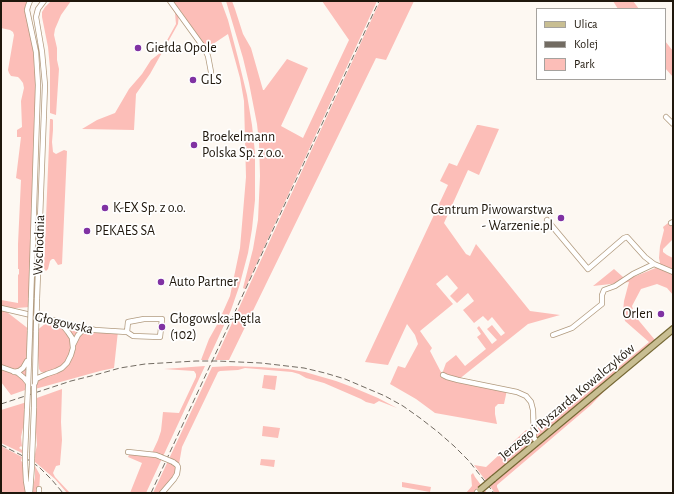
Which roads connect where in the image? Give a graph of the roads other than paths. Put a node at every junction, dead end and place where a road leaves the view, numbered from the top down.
1 (30, 1) edge
2 (44, 1) edge
3 (170, 1) edge
4 (211, 72) dead end
5 (666, 117) dead end
6 (673, 124) edge
7 (547, 220) dead end
8 (654, 264) junction
9 (673, 272) edge
10 (1, 308) edge
11 (50, 320) junction
12 (86, 328) junction
13 (673, 329) edge
14 (127, 332) junction
15 (553, 335) dead end
16 (73, 346) junction
17 (29, 357) junction
18 (35, 366) junction
19 (1, 367) edge
20 (14, 372) junction
21 (47, 374) junction
22 (442, 375) dead end
23 (34, 384) junction
24 (28, 385) junction
25 (537, 442) junction
26 (128, 452) dead end
27 (478, 492) edge
28 (29, 493) edge
29 (162, 493) edge

1 - 17 street, Wschodnia, bridge
2 - 18 street, Wschodnia, bridge
3 - 4 street
5 - 6 street
7 - 8 street
8 - 9 street
8 - 15 street
10 - 11 street, Głogowska
11 - 12 street, Głogowska
11 - 16 street
12 - 14 street, Głogowska
12 - 16 street
13 - 25 main road, Jerzego i Ryszarda Kowalczyków
14 - 14 street, Głogowska
16 - 21 street
17 - 20 street
17 - 24 street, Wschodnia
18 - 21 street
18 - 23 street, Wschodnia
19 - 20 street
20 - 24 street
21 - 23 street
22 - 25 street
23 - 28 street, Wschodnia, bridge
24 - 28 street, Wschodnia, bridge
25 - 27 main road, Jerzego i Ryszarda Kowalczyków, bridge
26 - 29 street, bridge

